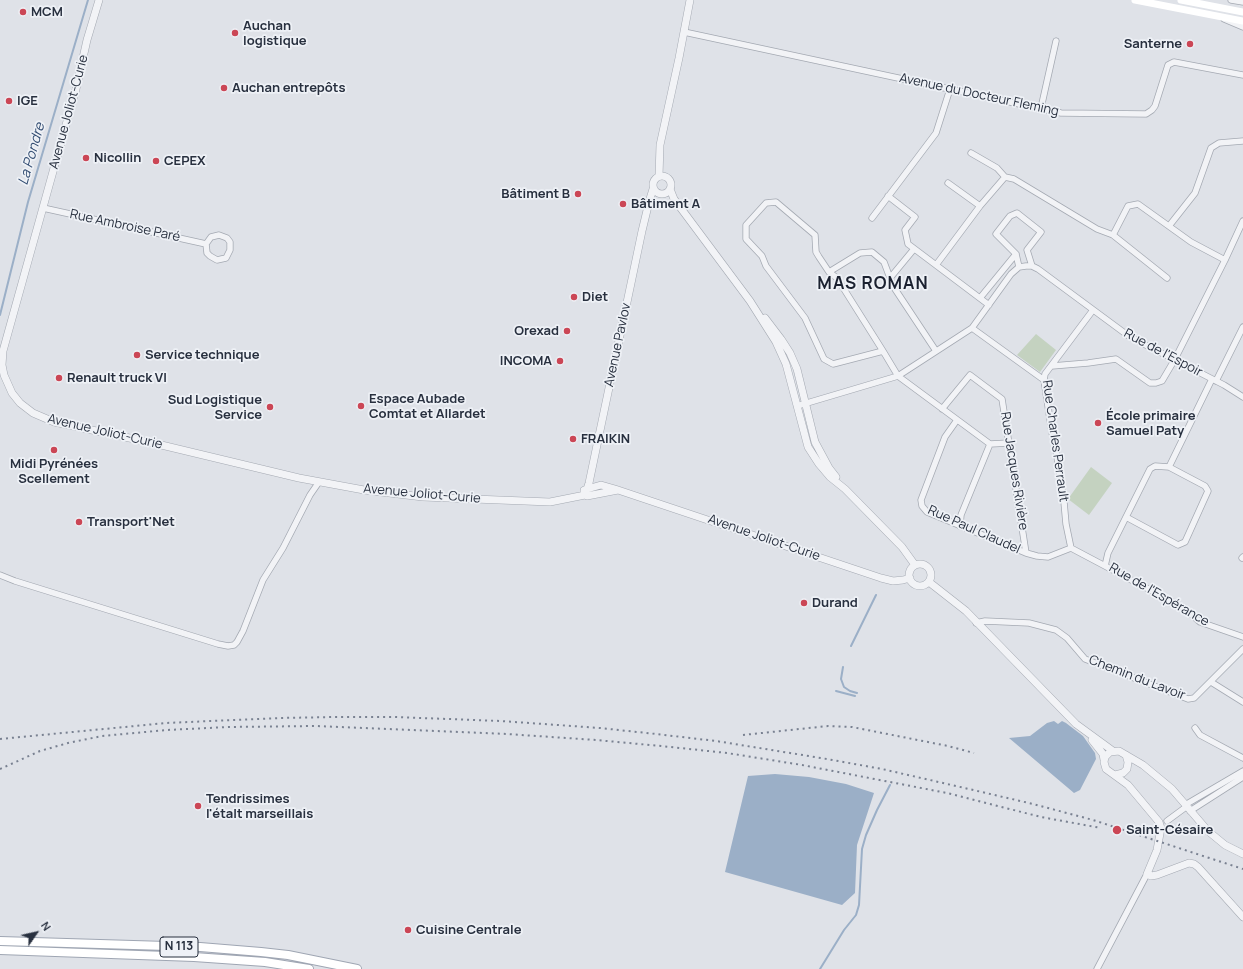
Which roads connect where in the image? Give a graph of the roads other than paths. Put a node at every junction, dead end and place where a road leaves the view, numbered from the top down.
1 (100, 0) edge
2 (690, 0) edge
3 (1135, 0) edge
4 (1181, 0) edge
5 (1231, 0) edge
6 (1243, 2) edge
7 (1243, 12) edge
8 (1216, 16) junction
9 (1243, 21) edge
10 (1243, 28) edge
11 (684, 32) junction
12 (1056, 41) dead end
13 (1243, 75) edge
14 (950, 89) junction
15 (1041, 108) junction
16 (1243, 141) edge
17 (971, 153) dead end
18 (662, 176) junction
19 (1005, 177) junction
20 (948, 183) dead end
21 (670, 189) junction
22 (658, 192) junction
23 (888, 196) junction
24 (674, 199) junction
25 (980, 206) junction
26 (43, 208) junction
27 (872, 218) dead end
28 (1243, 221) edge
29 (1169, 226) junction
30 (1113, 234) junction
31 (206, 244) junction
32 (914, 249) junction
33 (1016, 254) junction
34 (1225, 260) junction
35 (936, 265) junction
36 (1026, 266) junction
37 (829, 272) junction
38 (890, 278) junction
39 (1167, 278) dead end
40 (980, 298) junction
41 (750, 301) junction
42 (989, 305) junction
43 (1093, 310) junction
44 (1243, 327) edge
45 (972, 328) junction
46 (883, 351) junction
47 (936, 351) junction
48 (1175, 359) junction
49 (1052, 366) junction
50 (898, 376) junction
51 (1044, 380) junction
52 (1214, 380) junction
53 (1243, 397) edge
54 (805, 403) junction
55 (797, 406) junction
56 (942, 409) junction
57 (957, 420) junction
58 (1009, 442) junction
59 (990, 444) junction
60 (1169, 467) junction
61 (319, 482) junction
62 (845, 489) junction
63 (589, 491) junction
64 (1126, 517) junction
65 (960, 526) junction
66 (1071, 548) junction
67 (1026, 553) junction
68 (915, 565) junction
69 (1105, 566) junction
70 (0, 575) edge
71 (910, 578) junction
72 (929, 582) junction
73 (976, 622) junction
74 (1243, 637) edge
75 (1243, 649) edge
76 (1211, 682) junction
77 (1243, 702) edge
78 (1195, 728) dead end
79 (1082, 729) junction
80 (1113, 751) junction
81 (1125, 755) junction
82 (1243, 758) edge
83 (1104, 760) junction
84 (1142, 765) junction
85 (1126, 770) junction
86 (1243, 771) edge
87 (1114, 775) junction
88 (1243, 777) edge
89 (1128, 785) junction
90 (1187, 808) junction
91 (1167, 821) dead end
92 (1243, 854) edge
93 (1152, 864) junction
94 (1171, 870) junction
95 (1147, 874) junction
96 (1243, 917) edge
97 (0, 941) edge
98 (0, 950) edge
99 (309, 969) edge
100 (357, 969) edge
101 (1097, 969) edge

1 - 26 street, Avenue Joliot-Curie
2 - 11 street
3 - 8 main road
4 - 7 main road
5 - 6 street
8 - 9 main road
8 - 10 street
11 - 14 street, Avenue du Docteur Fleming
11 - 18 street
12 - 15 street
13 - 15 street, Avenue du Docteur Fleming
14 - 15 street, Avenue du Docteur Fleming
14 - 23 street
16 - 29 street
17 - 19 street
18 - 21 street
18 - 22 street
19 - 25 street
19 - 30 street
20 - 25 street
21 - 22 street
21 - 24 street
22 - 24 street
22 - 63 street, Avenue Pavlov
23 - 27 street
23 - 32 street
24 - 41 street
25 - 35 street
26 - 31 street, Rue Ambroise Paré
26 - 61 street, Avenue Joliot-Curie
28 - 34 street
29 - 30 street
29 - 34 street
30 - 39 street
31 - 31 street
32 - 35 street
32 - 38 street
33 - 36 street
33 - 36 street
33 - 40 street
34 - 48 street
35 - 40 street
36 - 42 street
36 - 43 street, Rue de l'Espoir
37 - 38 street
37 - 46 street
37 - 46 street
38 - 47 street
40 - 42 street
41 - 54 street
41 - 55 street
42 - 45 street
43 - 48 street, Rue de l'Espoir
43 - 49 street, Rue Charles Perrault
44 - 52 street
45 - 47 street
45 - 51 street
46 - 50 street
47 - 50 street
48 - 49 street
48 - 52 street, Rue de l'Espoir
49 - 51 street, Rue Charles Perrault
50 - 54 street
50 - 56 street
51 - 66 street, Rue Charles Perrault
52 - 53 street, Rue de l'Espoir
52 - 60 street
54 - 55 street
54 - 62 street
55 - 62 street
56 - 57 street
56 - 58 street, Rue Jacques Rivière
57 - 59 street
57 - 65 street, Rue Paul Claudel
58 - 59 street
58 - 67 street, Rue Jacques Rivière
59 - 65 street
60 - 64 street, Rue de l'Espérance
60 - 64 street
61 - 63 street, Avenue Joliot-Curie
61 - 70 street
62 - 68 street
63 - 71 street, Avenue Joliot-Curie
64 - 69 street, Rue de l'Espérance
65 - 67 street, Rue Paul Claudel
66 - 67 street, Rue Paul Claudel
66 - 69 street
68 - 71 street
68 - 72 street
69 - 74 street, Rue de l'Espérance
71 - 72 street
72 - 73 street
73 - 76 street, Chemin du Lavoir
73 - 79 street
75 - 76 street, Chemin du Lavoir
76 - 77 street
78 - 82 street
79 - 80 street
79 - 83 street
80 - 81 street
80 - 83 street
81 - 84 street
81 - 85 street
83 - 87 street
84 - 85 street
84 - 90 street
85 - 87 street
85 - 89 street
86 - 90 street
87 - 89 street
88 - 90 street
89 - 93 street
90 - 91 street
90 - 92 street
93 - 94 street
93 - 95 street
94 - 95 street
94 - 96 street
95 - 101 street
97 - 100 main road, N 113
98 - 99 main road, N 113

